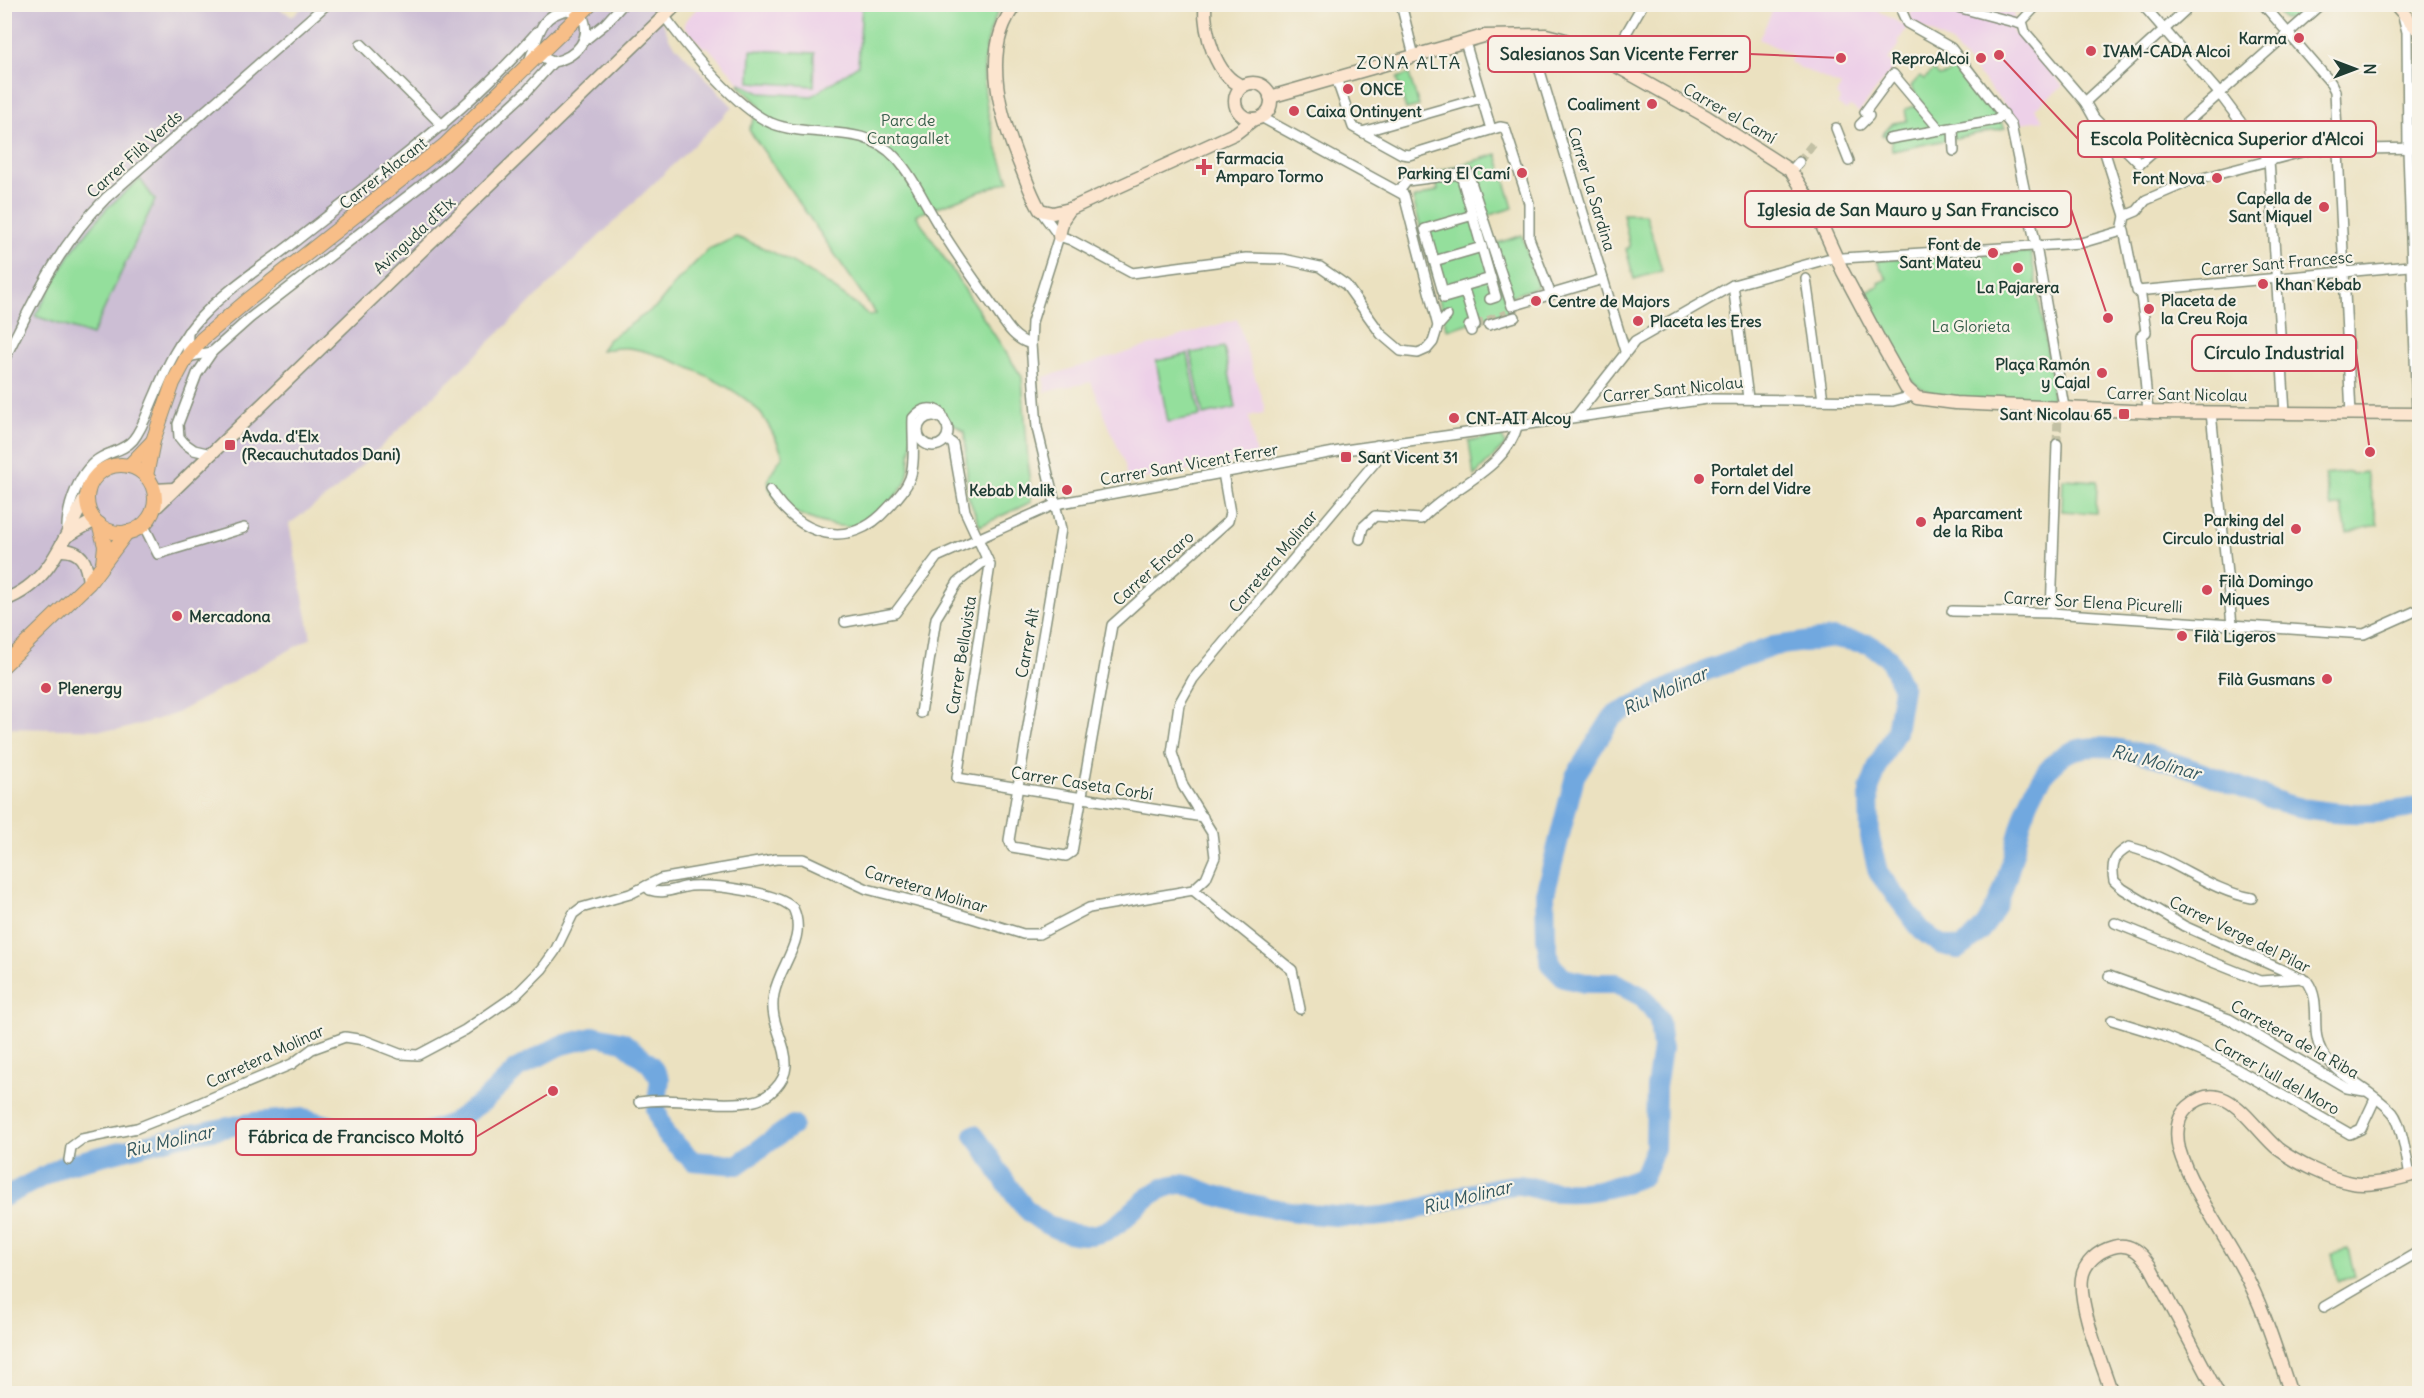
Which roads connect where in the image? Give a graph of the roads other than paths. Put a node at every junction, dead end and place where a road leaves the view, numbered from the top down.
1 (327, 4) edge
2 (623, 4) edge
3 (677, 4) edge
4 (1016, 4) edge
5 (1205, 4) edge
6 (1401, 4) edge
7 (1643, 4) edge
8 (1904, 4) edge
9 (1946, 4) edge
10 (2038, 4) edge
11 (2142, 4) edge
12 (2192, 4) edge
13 (2263, 4) edge
14 (2321, 4) edge
15 (566, 8) edge
16 (2398, 8) edge
17 (586, 11) edge
18 (665, 18) junction
19 (2024, 19) junction
20 (2164, 30) junction
21 (537, 32) junction
22 (2420, 32) edge
23 (2289, 33) junction
24 (1529, 35) junction
25 (585, 40) junction
26 (1465, 42) junction
27 (361, 44) dead end
28 (537, 51) junction
29 (1414, 56) junction
30 (553, 62) junction
31 (1609, 63) junction
32 (525, 70) junction
33 (1336, 78) junction
34 (1244, 86) junction
35 (2219, 93) junction
36 (1270, 98) junction
37 (1481, 98) junction
38 (2085, 102) junction
39 (2004, 114) junction
40 (1258, 118) junction
41 (2094, 118) junction
42 (1860, 125) dead end
43 (443, 126) junction
44 (1836, 128) dead end
45 (1953, 128) junction
46 (1491, 129) junction
47 (1940, 130) junction
48 (1362, 132) junction
49 (1889, 140) dead end
50 (2420, 148) edge
51 (2338, 149) junction
52 (2408, 150) junction
53 (1954, 151) dead end
54 (2269, 160) junction
55 (1849, 161) dead end
56 (1461, 176) junction
57 (1399, 191) junction
58 (1070, 209) junction
59 (1041, 210) junction
60 (1473, 216) junction
61 (2125, 216) junction
62 (2124, 230) junction
63 (1059, 236) junction
64 (2036, 246) junction
65 (1482, 247) junction
66 (1836, 258) junction
67 (1434, 261) junction
68 (2416, 265) edge
69 (2344, 271) junction
70 (2276, 277) junction
71 (1491, 278) junction
72 (1604, 279) junction
73 (1806, 279) dead end
74 (1733, 285) junction
75 (2137, 291) junction
76 (1551, 295) junction
77 (1444, 298) dead end
78 (1490, 299) dead end
79 (1447, 316) dead end
80 (1515, 317) dead end
81 (1438, 326) junction
82 (1489, 326) dead end
83 (1471, 331) dead end
84 (188, 332) junction
85 (1030, 344) junction
86 (1625, 351) junction
87 (212, 352) junction
88 (188, 357) junction
89 (4, 360) edge
90 (1913, 396) junction
91 (1748, 398) junction
92 (1823, 400) junction
93 (2060, 410) junction
94 (2148, 411) junction
95 (2211, 412) junction
96 (2285, 413) junction
97 (2351, 414) junction
98 (2418, 414) edge
99 (1576, 416) junction
100 (945, 423) junction
101 (1518, 424) junction
102 (946, 438) junction
103 (153, 441) junction
104 (2057, 444) tunnel mouth
105 (1377, 446) junction
106 (211, 454) junction
107 (129, 466) junction
108 (1223, 473) junction
109 (146, 476) junction
110 (174, 489) junction
111 (154, 490) junction
112 (770, 490) dead end
113 (88, 493) junction
114 (1056, 504) junction
115 (153, 510) junction
116 (97, 522) junction
117 (143, 524) junction
118 (244, 528) dead end
119 (127, 532) junction
120 (67, 536) junction
121 (977, 538) junction
122 (1360, 539) dead end
123 (60, 550) junction
124 (987, 559) junction
125 (102, 568) junction
126 (88, 583) junction
127 (4, 600) edge
128 (2420, 609) edge
129 (1952, 611) dead end
130 (2051, 613) junction
131 (845, 622) dead end
132 (2232, 625) junction
133 (4, 665) edge
134 (921, 713) dead end
135 (957, 778) joint
136 (1017, 788) junction
137 (1082, 798) junction
138 (1203, 817) junction
139 (646, 886) junction
140 (1193, 890) junction
141 (2252, 898) dead end
142 (2115, 923) dead end
143 (2109, 976) dead end
144 (2303, 978) junction
145 (1300, 1009) dead end
146 (2112, 1020) dead end
147 (2364, 1091) junction
148 (2375, 1099) junction
149 (639, 1102) dead end
150 (69, 1160) dead end
151 (2415, 1174) edge
152 (2420, 1251) edge
153 (2324, 1307) dead end
154 (2112, 1394) edge
155 (2218, 1394) edge
156 (2291, 1394) edge

1 - 89 street, Carrer Filà Verds
2 - 25 street
3 - 18 street, Avinguda d'Elx
4 - 59 street
5 - 34 street
6 - 29 street
7 - 31 street
8 - 39 street
9 - 19 street
10 - 19 street
11 - 20 street
12 - 20 street
13 - 23 street
14 - 23 street
15 - 17 street
15 - 21 street, Carrer Alacant
16 - 22 street
16 - 52 street
17 - 25 street
17 - 28 main road, Carrer Alacant
18 - 85 street
18 - 106 street, Avinguda d'Elx
19 - 38 street
20 - 35 street
20 - 38 street
21 - 28 street
21 - 43 street, Carrer Alacant
23 - 35 street
23 - 51 street
24 - 26 street, Carrer el Camí
24 - 31 street, Carrer el Camí
24 - 72 street, Carrer La Sardina
25 - 30 street
26 - 29 street, Carrer el Camí
26 - 37 street
27 - 43 street
28 - 30 street
28 - 32 main road, Carrer Alacant
29 - 33 street, Carrer el Camí
30 - 32 street
30 - 87 street, Carrer Alacant
31 - 66 street, Carrer el Camí
32 - 88 main road, Carrer Alacant
33 - 36 street, Carrer el Camí
33 - 48 street
34 - 36 street
34 - 40 street
35 - 41 street
35 - 54 street
36 - 40 street
37 - 46 street
37 - 48 street
38 - 41 street
39 - 45 street
39 - 64 street
40 - 57 street
40 - 58 street
41 - 61 street
42 - 47 street
43 - 84 street, Carrer Alacant
44 - 55 street
45 - 47 street
45 - 53 street
46 - 48 street
46 - 76 street
47 - 49 street
50 - 52 street
51 - 52 street
51 - 54 street
51 - 69 street
52 - 68 street
54 - 61 street
54 - 70 street
56 - 57 street
56 - 60 street
56 - 76 street
57 - 81 street
58 - 59 street
58 - 63 street
59 - 63 street
60 - 65 street
60 - 67 street
61 - 62 street
62 - 64 street
62 - 75 street
63 - 81 street
63 - 85 street, Carrer Alt
64 - 66 street
64 - 93 street
65 - 67 street
65 - 71 street
66 - 74 street
66 - 90 street, Carrer el Camí
67 - 71 street
68 - 69 street, Carrer Sant Francesc
68 - 98 street
69 - 70 street, Carrer Sant Francesc
69 - 97 street
70 - 75 street, Carrer Sant Francesc
70 - 96 street
71 - 78 street
72 - 76 street
72 - 86 street, Carrer La Sardina
73 - 92 street
74 - 86 street
74 - 91 street
75 - 94 street
77 - 83 street
79 - 81 street
80 - 82 street
84 - 88 street, Carrer Alacant
84 - 120 street, Carrer Alacant
85 - 114 street, Carrer Alt
86 - 99 street
87 - 88 street
87 - 106 street, Carrer Alacant
88 - 103 main road, Carrer Alacant
90 - 92 street, Carrer Sant Nicolau
90 - 93 street, Carrer Sant Nicolau
91 - 92 street, Carrer Sant Nicolau
91 - 99 street, Carrer Sant Nicolau
93 - 94 street, Carrer Sant Nicolau
94 - 95 street, Carrer Sant Nicolau
95 - 96 street, Carrer Sant Nicolau
95 - 132 street
96 - 97 street, Carrer Sant Nicolau
97 - 98 street, Carrer Sant Nicolau
99 - 101 street, Carrer Sant Vicent Ferrer
100 - 102 street
100 - 102 street
100 - 112 street
101 - 105 street, Carrer Sant Vicent Ferrer
101 - 122 street
102 - 121 street, Carrer Bellavista
103 - 107 main road, Carrer Alacant
103 - 109 main road, Carrer Alacant
104 - 130 street
105 - 108 street, Carrer Sant Vicent Ferrer
105 - 138 street, Carretera Molinar
106 - 110 street, Avinguda d'Elx
107 - 109 main road
107 - 113 main road
108 - 114 street, Carrer Sant Vicent Ferrer
108 - 137 street, Carrer Encaro
109 - 111 main road
110 - 111 street
110 - 115 street, Avinguda d'Elx
111 - 115 main road
113 - 116 main road
113 - 120 street
114 - 121 street, Carrer Sant Vicent Ferrer
114 - 136 street, Carrer Alt
115 - 117 main road
116 - 119 main road
116 - 120 street
116 - 125 main road
117 - 118 street
117 - 119 main road
119 - 125 main road
120 - 123 street
121 - 124 street, Carrer Bellavista
121 - 131 street, Carrer Sant Vicent Ferrer
123 - 126 street
123 - 127 street
124 - 134 street
124 - 135 street, Carrer Bellavista
125 - 126 main road
126 - 133 main road
128 - 132 street, Carrer Sor Elena Picurelli
129 - 130 street, Carrer Sor Elena Picurelli
130 - 132 street, Carrer Sor Elena Picurelli
135 - 136 street, Carrer Caseta Corbí
136 - 137 street, Carrer Caseta Corbí
136 - 137 street, Carrer Alt
137 - 138 street, Carrer Caseta Corbí
138 - 140 street, Carretera Molinar
139 - 140 street, Carretera Molinar
139 - 149 street
139 - 150 street, Carretera Molinar
140 - 145 street
141 - 144 street, Carrer Verge del Pilar
142 - 144 street
143 - 147 street, Carretera de la Riba
144 - 147 street, Carrer Verge del Pilar
146 - 148 street, Carrer l'ull del Moro
147 - 148 street, Carrer Verge del Pilar
148 - 151 street, Carrer Verge del Pilar
151 - 156 street
152 - 153 street
154 - 155 street

